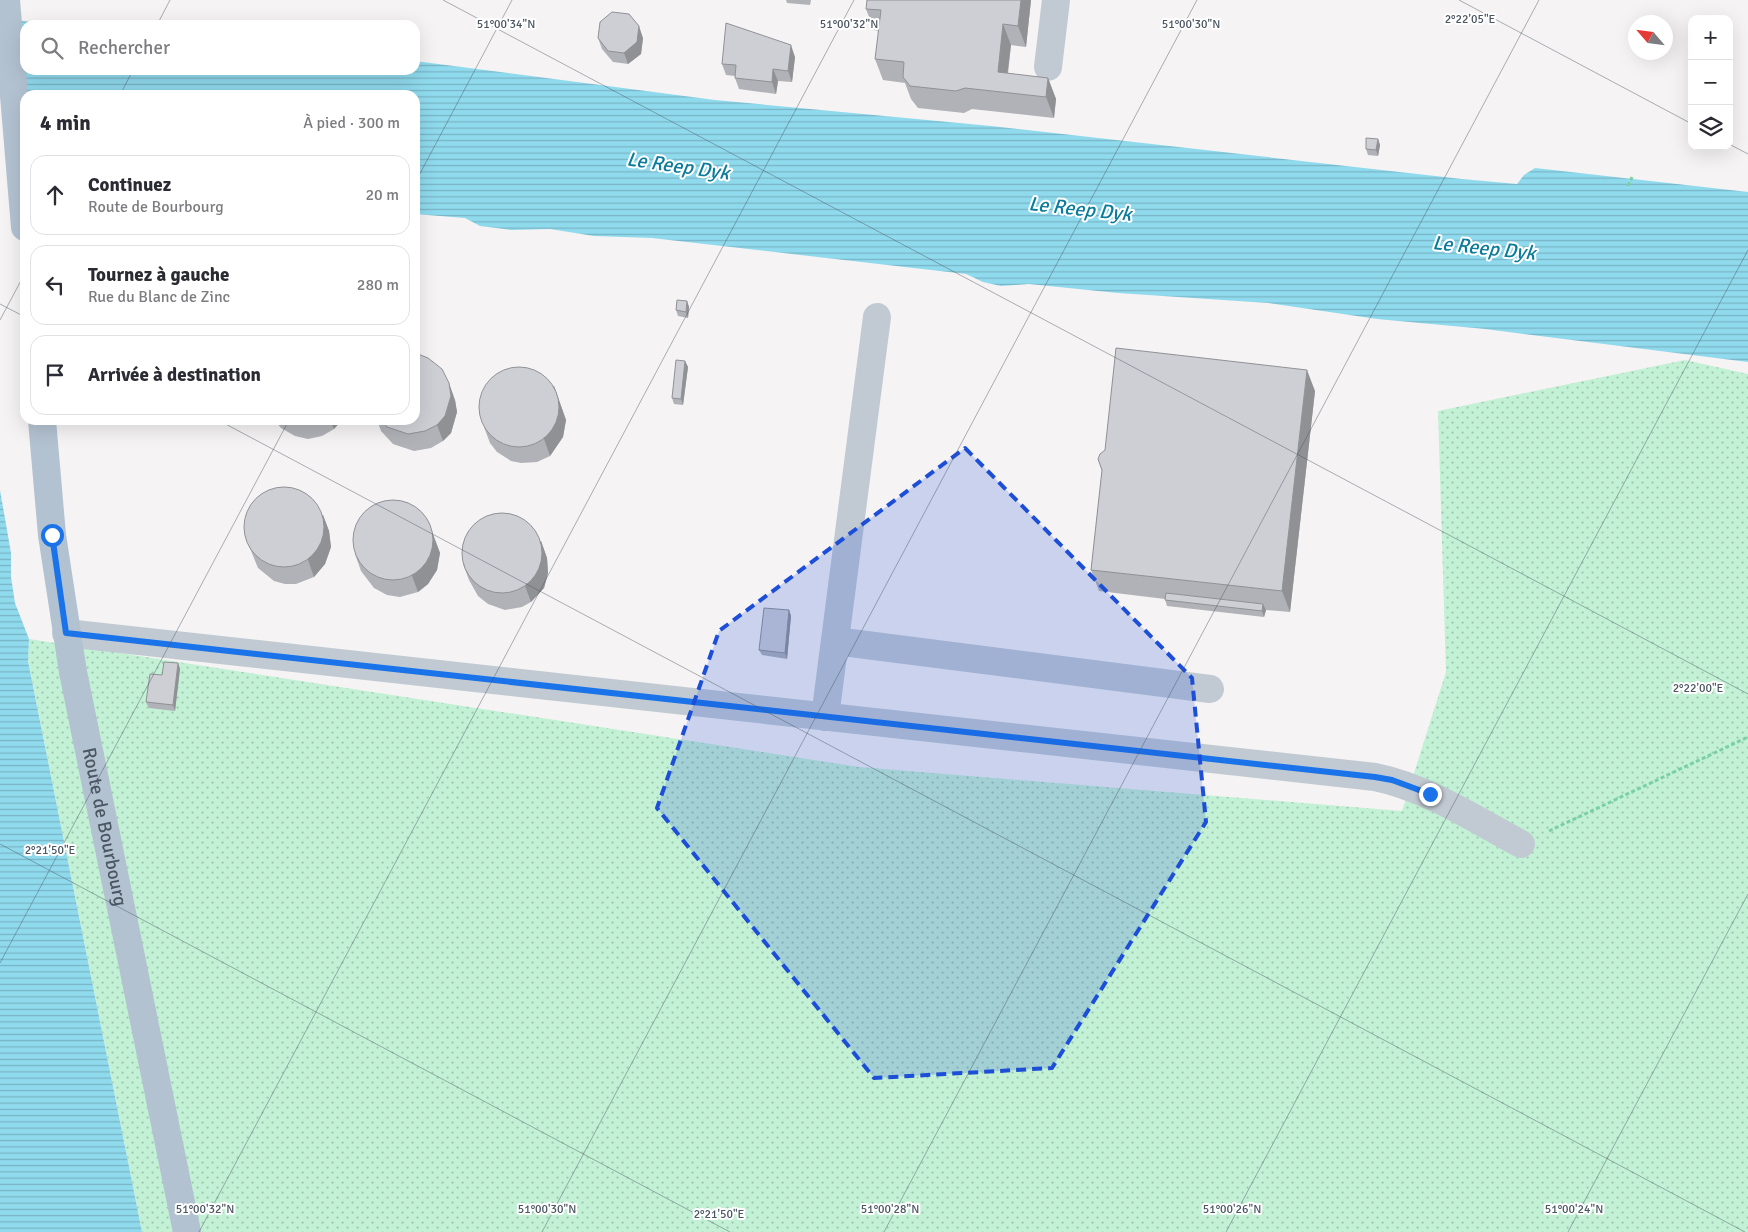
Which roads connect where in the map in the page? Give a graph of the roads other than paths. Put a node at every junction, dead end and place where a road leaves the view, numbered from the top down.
1 (6, 0) edge
2 (1056, 0) edge
3 (1048, 67) dead end
4 (20, 168) edge
5 (877, 318) dead end
6 (42, 425) edge
7 (66, 633) junction
8 (835, 641) junction
9 (1210, 689) dead end
10 (825, 716) junction
11 (1521, 844) road end
12 (187, 1232) edge

1 - 4 main road
2 - 3 lane
5 - 8 lane
6 - 7 main road, Route de Bourbourg
7 - 10 lane
7 - 12 main road, Route de Bourbourg
8 - 9 lane
8 - 10 lane
10 - 11 lane

